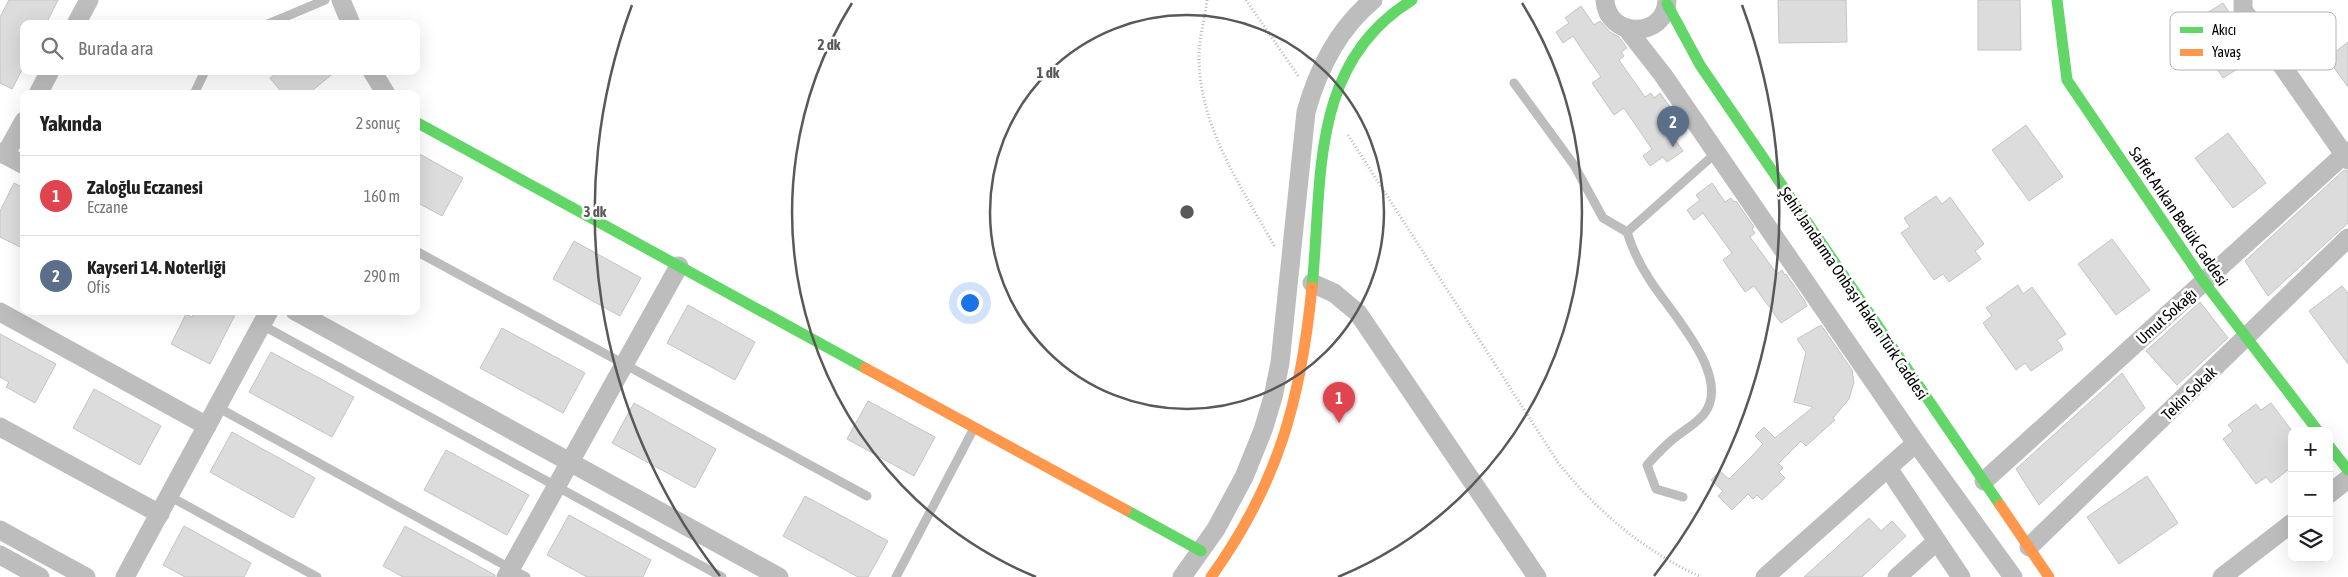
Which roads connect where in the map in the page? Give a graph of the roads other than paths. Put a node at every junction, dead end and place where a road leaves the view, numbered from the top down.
1 (89, 0) edge
2 (325, 0) edge
3 (341, 0) edge
4 (1373, 0) edge
5 (1412, 0) edge
6 (1590, 0) edge
7 (2057, 0) edge
8 (1667, 2) edge
9 (1606, 6) edge
10 (78, 20) edge
11 (278, 20) edge
12 (350, 20) edge
13 (1627, 29) junction
14 (2286, 70) edge
15 (48, 75) edge
16 (203, 75) edge
17 (374, 75) edge
18 (1514, 83) dead end
19 (40, 90) edge
20 (196, 90) edge
21 (384, 90) edge
22 (420, 124) edge
23 (20, 127) edge
24 (1716, 152) junction
25 (3, 153) edge
26 (2347, 155) edge
27 (20, 163) edge
28 (1627, 232) junction
29 (2348, 238) edge
30 (420, 252) edge
31 (679, 266) junction
32 (2204, 282) junction
33 (1312, 283) junction
34 (0, 312) edge
35 (302, 315) edge
36 (265, 318) edge
37 (2246, 338) junction
38 (624, 364) junction
39 (217, 407) junction
40 (207, 426) junction
41 (0, 427) edge
42 (2315, 427) edge
43 (974, 428) junction
44 (1916, 443) junction
45 (2333, 451) edge
46 (569, 463) junction
47 (1888, 468) junction
48 (2348, 470) edge
49 (2348, 480) edge
50 (1984, 482) junction
51 (556, 486) junction
52 (2333, 491) edge
53 (169, 496) junction
54 (867, 496) dead end
55 (1683, 497) dead end
56 (160, 514) junction
57 (2288, 526) edge
58 (0, 530) edge
59 (1937, 541) junction
60 (2029, 547) junction
61 (1201, 551) junction
62 (0, 555) edge
63 (514, 574) edge
64 (40, 577) edge
65 (86, 577) edge
66 (125, 577) edge
67 (317, 577) edge
68 (722, 577) edge
69 (779, 577) edge
70 (896, 577) edge
71 (1182, 577) edge
72 (1211, 577) edge
73 (1537, 577) edge
74 (1765, 577) edge
75 (1897, 577) edge
76 (1961, 577) edge
77 (2013, 577) edge
78 (2049, 577) edge
79 (2222, 577) edge

1 - 10 street
2 - 11 lane
3 - 12 street
4 - 61 street
5 - 33 street
6 - 9 street, Şehit Jandarma Onbaşı Hakan Türk Caddesi
7 - 32 street, Saffet Arıkan Bedük Caddesi
8 - 13 street
8 - 50 street, Şehit Jandarma Onbaşı Hakan Türk Caddesi
9 - 13 street, Şehit Jandarma Onbaşı Hakan Türk Caddesi
13 - 24 street, Şehit Jandarma Onbaşı Hakan Türk Caddesi
14 - 26 street
15 - 19 street
16 - 20 lane
17 - 21 street
18 - 28 lane
22 - 31 street
23 - 25 street
24 - 28 lane
24 - 44 street, Şehit Jandarma Onbaşı Hakan Türk Caddesi
25 - 27 street
26 - 32 street, Umut Sokağı
28 - 55 lane
29 - 37 street, Tekin Sokak
30 - 38 lane
31 - 38 street
31 - 43 street
32 - 37 street, Saffet Arıkan Bedük Caddesi
32 - 50 street, Umut Sokağı
33 - 72 street
33 - 73 street
34 - 40 street
35 - 46 street
36 - 39 street
36 - 51 lane
37 - 42 street, Saffet Arıkan Bedük Caddesi
37 - 60 street, Tekin Sokak
38 - 46 street
38 - 54 lane
39 - 40 street
39 - 63 lane
40 - 53 street
41 - 56 street
43 - 61 street
43 - 70 lane
44 - 47 street
44 - 77 street, Şehit Jandarma Onbaşı Hakan Türk Caddesi
45 - 48 street
46 - 51 street
46 - 69 street
47 - 59 street
47 - 74 street
49 - 52 street
50 - 60 street, Şehit Jandarma Onbaşı Hakan Türk Caddesi
51 - 63 street
51 - 68 lane
53 - 56 street
53 - 67 lane
56 - 66 street
57 - 79 street
58 - 65 street
59 - 75 street
59 - 76 street
60 - 78 street, Şehit Jandarma Onbaşı Hakan Türk Caddesi
61 - 71 street
62 - 64 street

